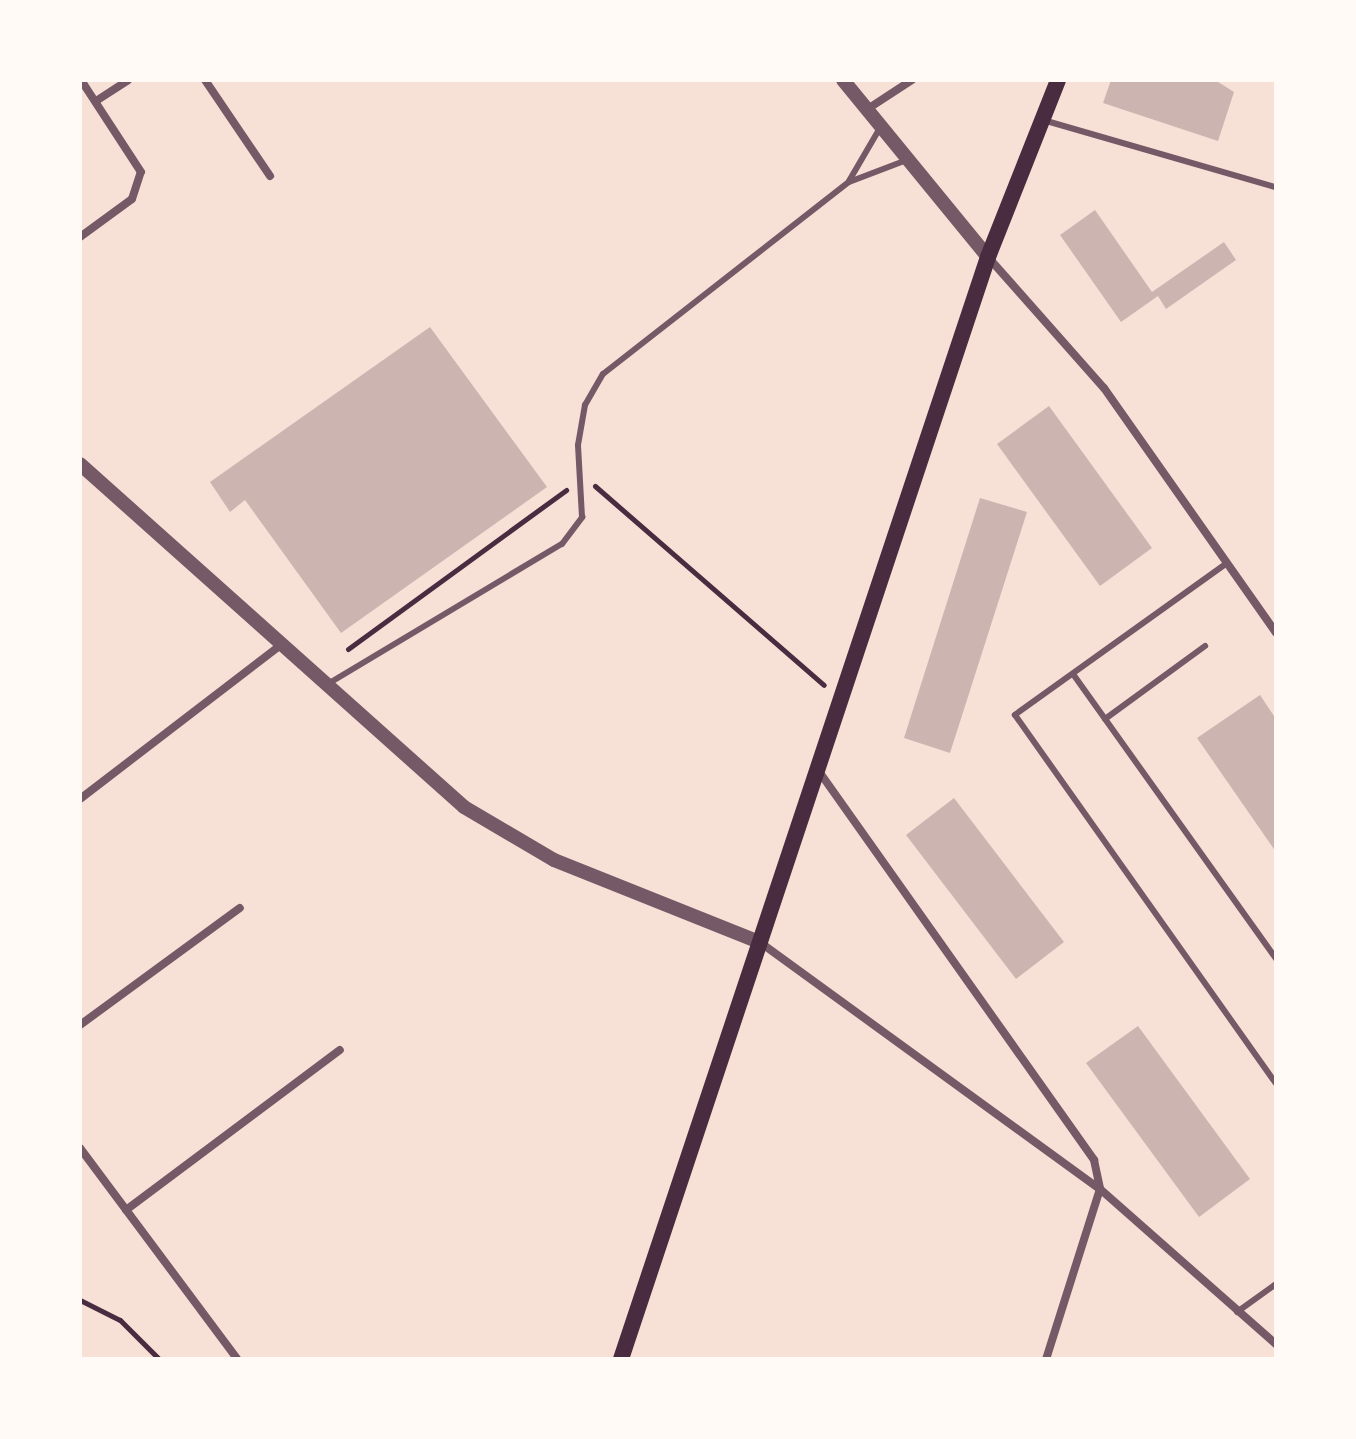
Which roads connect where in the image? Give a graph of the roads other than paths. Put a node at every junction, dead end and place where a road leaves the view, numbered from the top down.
1 (81, 80) edge
2 (128, 80) edge
3 (205, 80) edge
4 (843, 80) edge
5 (912, 80) edge
6 (1058, 80) edge
7 (96, 101) junction
8 (866, 110) junction
9 (1043, 120) junction
10 (880, 128) junction
11 (904, 161) junction
12 (270, 176) dead end
13 (849, 182) junction
14 (1275, 187) edge
15 (80, 237) edge
16 (988, 257) junction
17 (80, 464) edge
18 (1227, 563) junction
19 (1276, 633) edge
20 (1205, 646) dead end
21 (278, 647) junction
22 (1073, 674) junction
23 (320, 684) junction
24 (1105, 719) junction
25 (818, 770) junction
26 (80, 799) edge
27 (240, 908) dead end
28 (761, 943) junction
29 (1276, 959) edge
30 (80, 1025) edge
31 (340, 1050) dead end
32 (1276, 1083) edge
33 (80, 1148) edge
34 (1100, 1189) junction
35 (126, 1210) junction
36 (1276, 1284) edge
37 (1237, 1312) junction
38 (1276, 1344) edge
39 (237, 1359) edge
40 (621, 1359) edge
41 (1046, 1359) edge

1 - 7 street
2 - 7 street
3 - 12 street
4 - 8 street
5 - 8 street
6 - 9 main road
7 - 15 street
8 - 10 street
9 - 14 lane
9 - 16 main road
10 - 11 street
10 - 13 lane
11 - 13 lane
11 - 16 street
13 - 23 lane
16 - 18 street
16 - 25 main road
17 - 21 street
18 - 19 street
18 - 22 lane
20 - 24 lane
21 - 23 street
21 - 26 street
22 - 24 lane
22 - 32 lane
23 - 28 street
24 - 29 lane
25 - 28 main road
25 - 34 street
27 - 30 street
28 - 34 street
28 - 40 main road
31 - 35 street
33 - 35 street
34 - 37 street
34 - 41 street
35 - 39 street
36 - 37 lane
37 - 38 street

